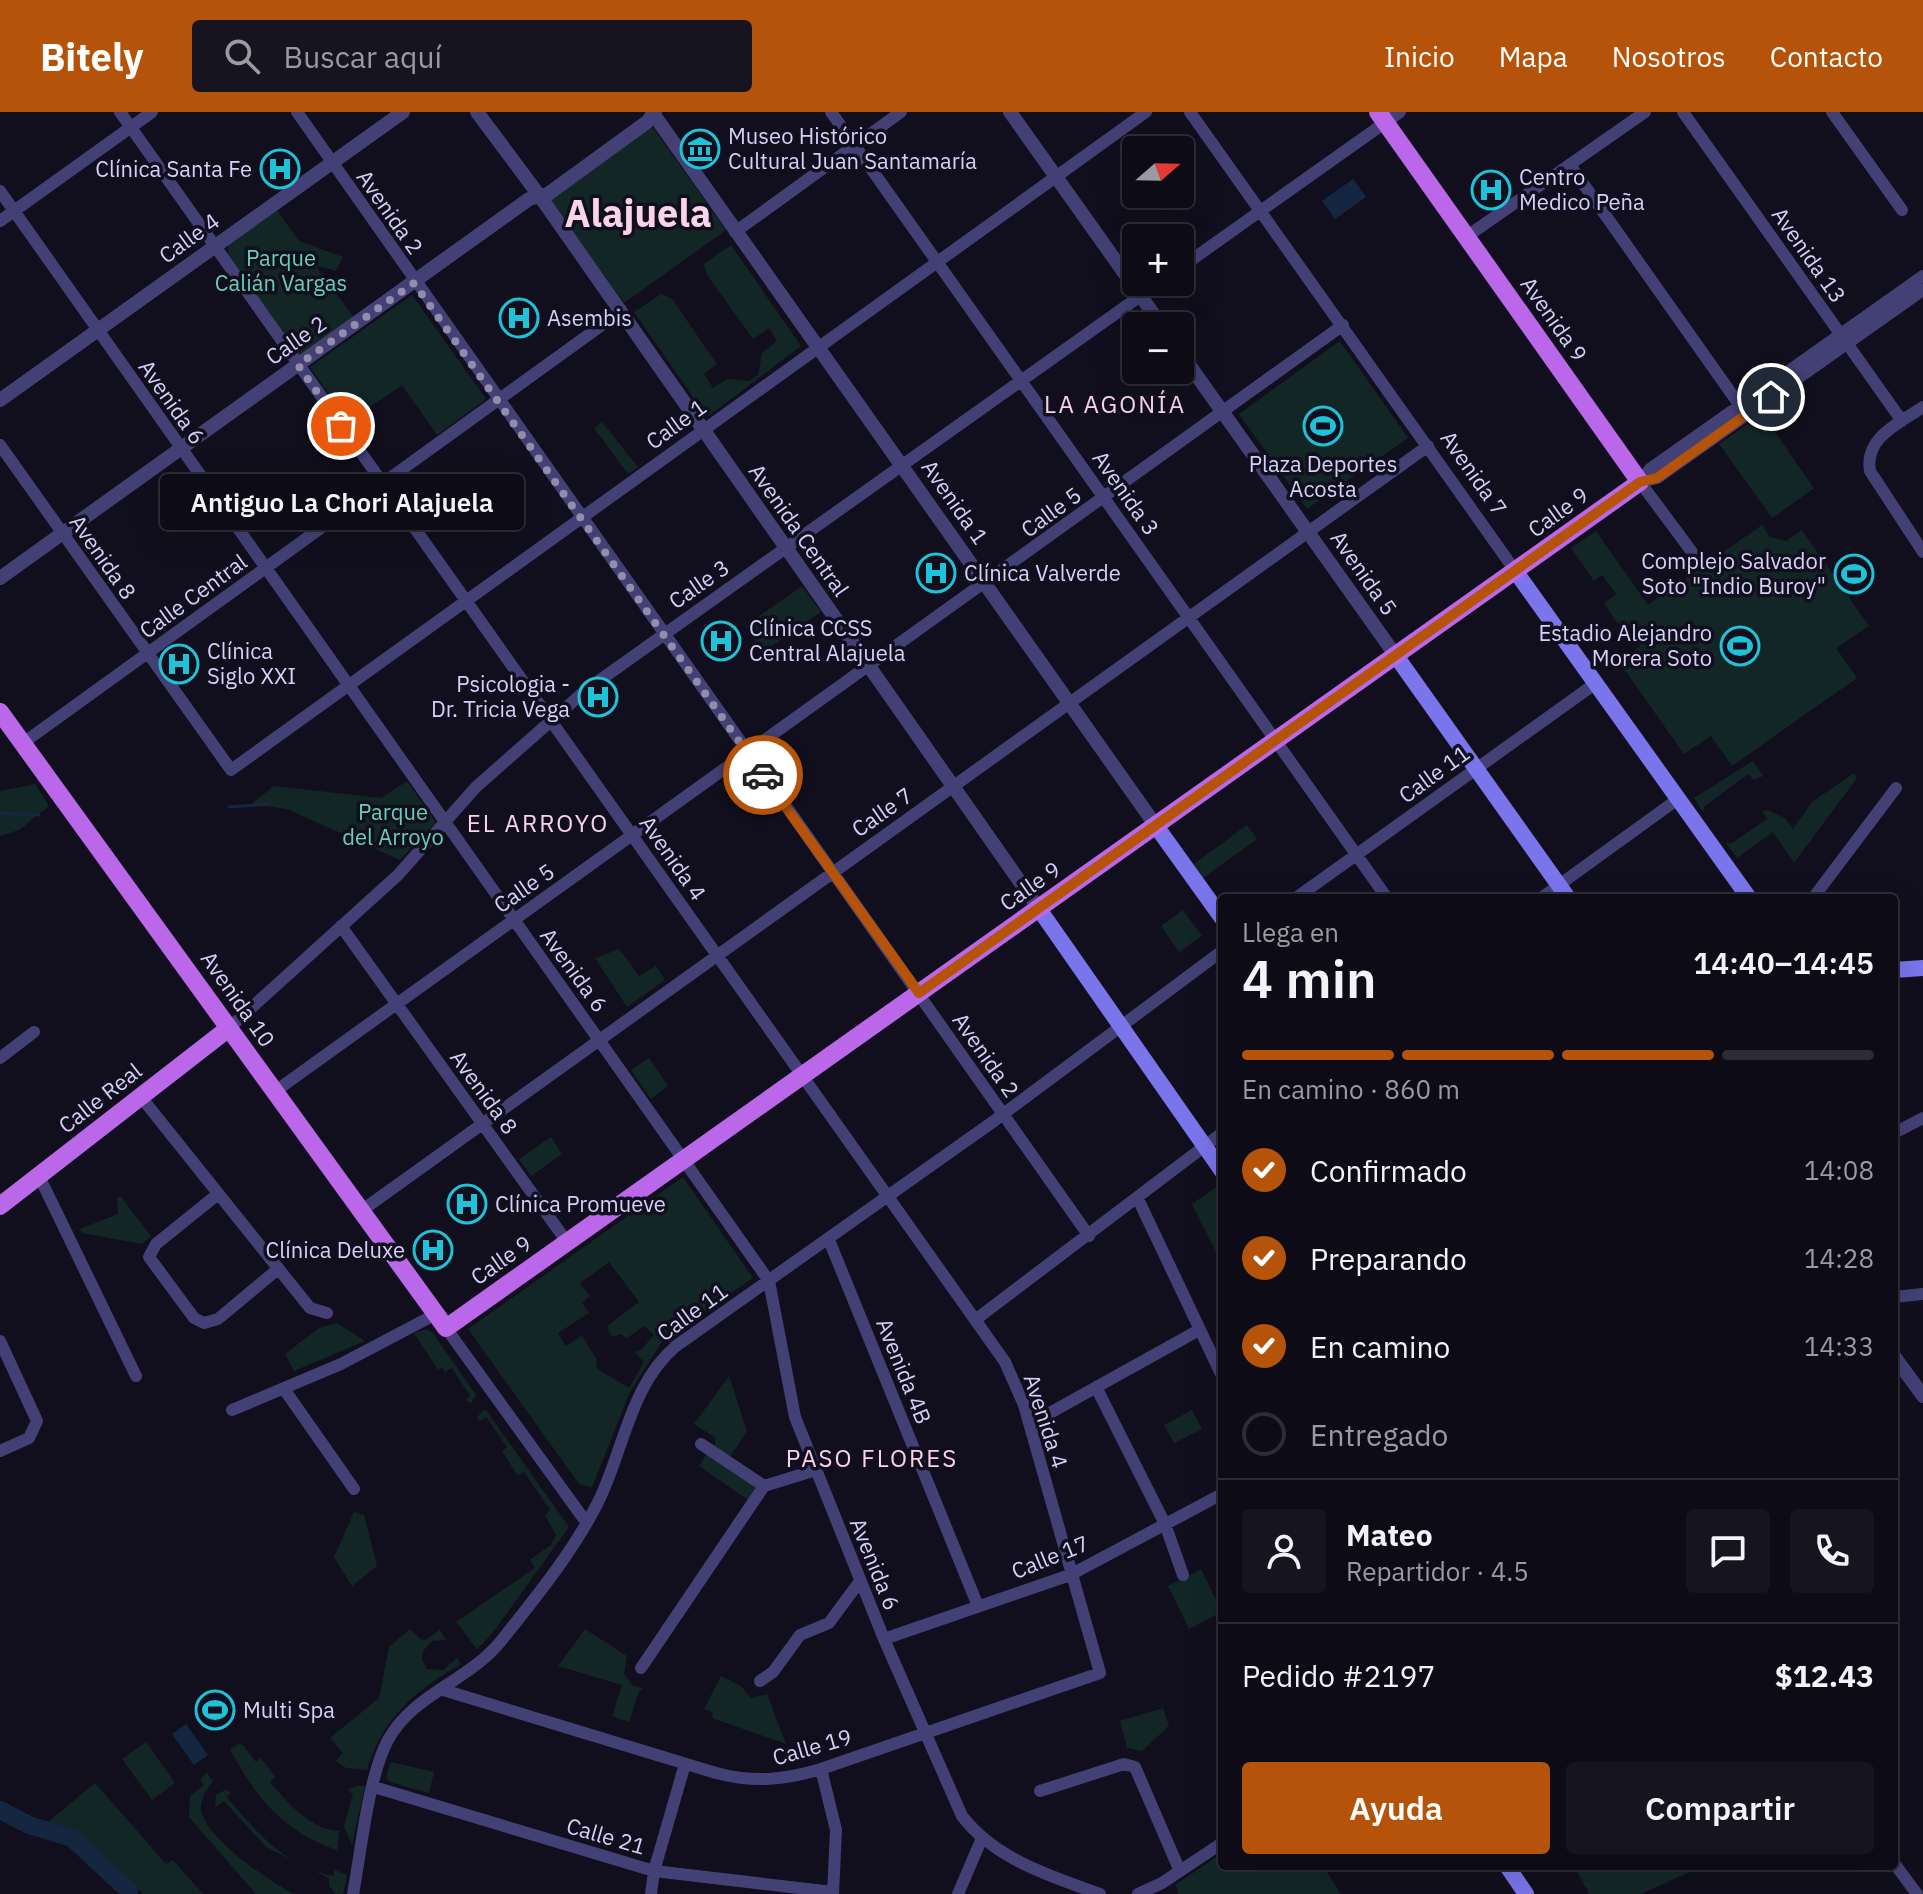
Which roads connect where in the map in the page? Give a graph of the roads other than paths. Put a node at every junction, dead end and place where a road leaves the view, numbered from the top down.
1 (120, 112) edge
2 (152, 112) edge
3 (297, 112) edge
4 (403, 112) edge
5 (477, 112) edge
6 (831, 112) edge
7 (901, 112) edge
8 (1010, 112) edge
9 (1146, 112) edge
10 (1190, 112) edge
11 (1645, 112) edge
12 (1683, 112) edge
13 (1832, 112) edge
14 (653, 113) edge
15 (1388, 115) edge
16 (130, 127) junction
17 (856, 145) junction
18 (332, 162) junction
19 (1570, 165) junction
20 (1056, 176) junction
21 (0, 191) edge
22 (539, 196) junction
23 (1902, 210) dead end
24 (1261, 211) junction
25 (14, 212) junction
26 (0, 221) edge
27 (735, 232) junction
28 (1466, 237) junction
29 (215, 246) junction
30 (1194, 258) edge
31 (937, 263) junction
32 (1122, 270) edge
33 (1923, 276) edge
34 (414, 283) junction
35 (1923, 290) edge
36 (1140, 296) joint
37 (620, 312) junction
38 (1152, 312) edge
39 (1343, 325) junction
40 (97, 330) junction
41 (1844, 339) junction
42 (818, 348) junction
43 (298, 365) junction
44 (1194, 371) edge
45 (1021, 381) junction
46 (0, 400) edge
47 (499, 401) junction
48 (1923, 407) edge
49 (1743, 410) junction
50 (1224, 413) junction
51 (1902, 421) junction
52 (702, 431) junction
53 (0, 445) edge
54 (1428, 446) junction
55 (181, 449) junction
56 (902, 465) junction
57 (1640, 482) junction
58 (383, 484) junction
59 (1105, 498) junction
60 (582, 517) junction
61 (62, 533) junction
62 (1308, 533) junction
63 (785, 548) junction
64 (1692, 552) dead end
65 (1923, 552) edge
66 (265, 569) junction
67 (1516, 572) junction
68 (0, 578) edge
69 (985, 584) junction
70 (466, 601) junction
71 (1189, 617) junction
72 (664, 633) junction
73 (147, 654) junction
74 (1396, 656) junction
75 (869, 668) junction
76 (1596, 683) junction
77 (348, 685) junction
78 (1070, 702) junction
79 (0, 712) edge
80 (551, 721) junction
81 (1276, 741) junction
82 (23, 743) junction
83 (748, 753) junction
84 (1476, 769) junction
85 (231, 770) joint
86 (953, 786) junction
87 (1896, 788) dead end
88 (1678, 799) junction
89 (445, 822) junction
90 (1156, 826) junction
91 (632, 836) junction
92 (1356, 855) junction
93 (832, 872) junction
94 (1563, 892) edge
95 (1302, 894) edge
96 (1384, 894) edge
97 (1746, 894) edge
98 (1816, 894) edge
99 (1039, 909) junction
100 (1218, 912) edge
101 (514, 920) junction
102 (341, 926) junction
103 (1218, 954) edge
104 (717, 955) junction
105 (1923, 968) edge
106 (1898, 970) edge
107 (919, 993) junction
108 (396, 1004) junction
109 (1121, 1026) junction
110 (229, 1028) junction
111 (34, 1032) dead end
112 (599, 1039) junction
113 (0, 1058) edge
114 (802, 1076) junction
115 (274, 1092) junction
116 (141, 1097) junction
117 (1003, 1114) junction
118 (1923, 1118) edge
119 (482, 1123) junction
120 (1898, 1131) edge
121 (1218, 1136) edge
122 (1205, 1146) junction
123 (683, 1160) junction
124 (1218, 1165) edge
125 (39, 1176) junction
126 (218, 1194) junction
127 (888, 1197) junction
128 (1138, 1199) junction
129 (0, 1206) edge
130 (361, 1211) junction
131 (1089, 1236) junction
132 (829, 1240) junction
133 (567, 1242) junction
134 (278, 1269) junction
135 (769, 1281) junction
136 (1923, 1294) edge
137 (1898, 1298) edge
138 (327, 1313) dead end
139 (975, 1320) junction
140 (441, 1321) junction
141 (1199, 1330) junction
142 (0, 1341) edge
143 (1898, 1362) edge
144 (1218, 1368) edge
145 (136, 1376) dead end
146 (284, 1389) junction
147 (1097, 1389) junction
148 (1923, 1396) edge
149 (232, 1410) dead end
150 (1030, 1424) junction
151 (701, 1444) dead end
152 (0, 1451) edge
153 (816, 1470) junction
154 (764, 1486) junction
155 (354, 1489) dead end
156 (1218, 1496) edge
157 (586, 1522) junction
158 (1165, 1524) junction
159 (1070, 1575) junction
160 (1183, 1575) dead end
161 (860, 1581) junction
162 (978, 1606) junction
163 (884, 1639) junction
164 (641, 1668) dead end
165 (1100, 1673) joint
166 (760, 1681) dead end
167 (440, 1689) junction
168 (926, 1732) junction
169 (685, 1764) junction
170 (821, 1769) junction
171 (374, 1787) junction
172 (1040, 1791) dead end
173 (982, 1838) junction
174 (1218, 1845) edge
175 (1898, 1868) edge
176 (1179, 1869) junction
177 (1510, 1870) edge
178 (654, 1871) junction
179 (1164, 1889) edge
180 (1080, 1891) edge
181 (833, 1893) edge
182 (354, 1894) edge
183 (651, 1894) edge
184 (958, 1894) edge
185 (1100, 1894) edge
186 (1138, 1894) edge
187 (1526, 1894) edge
188 (1917, 1894) edge

1 - 16 street, Avenida 4
2 - 16 street
3 - 18 street, Avenida 2
4 - 18 street, Calle 4
5 - 22 street, Avenida Central
6 - 17 street, Avenida 3
7 - 17 street
8 - 20 street
9 - 20 street, Calle 1
10 - 24 street, Avenida 7
11 - 19 street
12 - 41 street, Avenida 13
13 - 23 street
14 - 22 street, Calle 2
14 - 27 street, Avenida 1
15 - 24 street
15 - 28 main road, Avenida 9
16 - 25 street
16 - 29 street, Avenida 4
17 - 27 street
17 - 31 street, Avenida 3
18 - 29 street, Calle 4
18 - 34 street, Avenida 2
19 - 28 street
19 - 49 street
20 - 31 street, Calle 1
20 - 32 street
21 - 25 street, Avenida 6
22 - 34 street, Calle 2
22 - 37 street, Avenida Central
24 - 30 street
24 - 39 street, Avenida 7
25 - 26 street
25 - 40 street, Avenida 6
27 - 42 street, Avenida 1
28 - 57 main road, Avenida 9
29 - 40 street, Calle 4
29 - 43 street, Avenida 4
31 - 42 street, Calle 1
31 - 45 street, Avenida 3
33 - 41 street
34 - 43 street, Calle 2
34 - 47 street, Avenida 2
35 - 41 street
36 - 38 street
36 - 45 street, Calle 3
37 - 47 street, Calle Central
37 - 52 street, Avenida Central
39 - 50 street, Calle 5
39 - 54 street, Avenida 7
40 - 46 street, Calle 4
40 - 55 street, Avenida 6
41 - 49 street
41 - 51 street, Avenida 13
42 - 52 street, Calle 1
42 - 56 street, Avenida 1
43 - 55 street, Calle 2
43 - 58 street, Avenida 4
44 - 50 street, Avenida 5
45 - 56 street, Calle 3
45 - 59 street, Avenida 3
47 - 58 street, Calle Central
47 - 60 street, Avenida 2
48 - 51 street
49 - 57 street
50 - 59 street, Calle 5
50 - 62 street, Avenida 5
51 - 65 street
52 - 60 street, Calle 1
52 - 63 street, Avenida Central
53 - 61 street, Avenida 8
54 - 62 street, Calle 7
54 - 67 street, Avenida 7
55 - 61 street, Calle 2
55 - 66 street, Avenida 6
56 - 63 street, Calle 3
56 - 69 street, Avenida 1
57 - 64 street, Avenida 9
57 - 67 main road, Calle 9
58 - 66 street, Calle Central
58 - 70 street, Avenida 4
59 - 69 street, Calle 5
59 - 71 street, Avenida 3
60 - 70 street, Calle 1
60 - 72 street, Avenida 2
61 - 68 street, Calle 2
61 - 73 street, Avenida 8
62 - 71 street, Calle 7
62 - 74 street, Avenida 5
63 - 72 street, Calle 3
63 - 75 street, Avenida Central
66 - 73 street, Calle Central
66 - 77 street, Avenida 6
67 - 74 main road, Calle 9
67 - 76 main road, Avenida 7
69 - 75 street, Calle 5
69 - 78 street, Avenida 1
70 - 77 street, Calle 1
70 - 80 street, Avenida 4
71 - 78 street, Calle 7
71 - 81 street, Avenida 3
72 - 80 street, Calle 3
72 - 83 street, Avenida 2
73 - 82 street, Calle Central
73 - 85 street, Avenida 8
74 - 81 main road, Calle 9
74 - 84 main road, Avenida 5
75 - 83 street, Calle 5
75 - 86 street, Avenida Central
76 - 84 street, Calle 11
76 - 88 main road, Avenida 7
77 - 85 street, Calle 1
77 - 89 street, Avenida 6
78 - 86 street, Calle 7
78 - 90 street, Avenida 1
79 - 82 main road, Avenida 10
80 - 89 street, Calle 3
80 - 91 street, Avenida 4
81 - 90 main road, Calle 9
81 - 92 street, Avenida 3
82 - 110 main road, Avenida 10
83 - 91 street, Calle 5
83 - 93 street, Avenida 2
84 - 92 street, Calle 11
84 - 94 main road, Avenida 5
86 - 93 street, Calle 7
86 - 99 street, Avenida Central
87 - 98 street
88 - 94 street
88 - 97 main road, Avenida 7
89 - 101 street, Avenida 6
89 - 102 street, Calle 3
90 - 99 main road, Calle 9
90 - 100 main road, Avenida 1
91 - 101 street, Calle 5
91 - 104 street, Avenida 4
92 - 95 street, Calle 11
92 - 96 street, Avenida 3
93 - 104 street, Calle 7
93 - 107 street, Avenida 2
99 - 107 main road, Calle 9
99 - 109 main road, Avenida Central
101 - 108 street, Calle 5
101 - 112 street, Avenida 6
102 - 108 street, Avenida 8
102 - 110 street, Calle 3
103 - 109 street, Calle 11
104 - 112 street, Calle 7
104 - 114 street, Avenida 4
105 - 106 main road
107 - 114 main road, Calle 9
107 - 117 street, Avenida 2
108 - 115 street, Calle 5
108 - 119 street, Avenida 8
109 - 117 street, Calle 11
109 - 122 main road, Avenida Central
110 - 115 main road, Avenida 10
110 - 116 main road, Calle Real
111 - 113 street
112 - 119 street, Calle 7
112 - 123 street, Avenida 6
114 - 123 main road, Calle 9
114 - 127 street, Avenida 4
115 - 130 main road, Avenida 10
116 - 125 main road, Calle Real
116 - 126 street
117 - 127 street, Calle 11
117 - 131 street, Avenida 2
118 - 120 street
119 - 130 street, Calle 7
119 - 133 street, Avenida 8
121 - 122 street
122 - 124 main road, Avenida Central
122 - 128 street
123 - 133 main road, Calle 9
123 - 135 street, Avenida 6
125 - 129 main road, Calle Real
125 - 145 street
126 - 134 street
126 - 134 street
127 - 132 street, Calle 11
127 - 139 street, Avenida 4
128 - 131 street
128 - 141 street
130 - 140 main road, Avenida 10
131 - 139 street
132 - 135 street, Calle 11
132 - 162 street, Avenida 4B
133 - 140 main road, Calle 9
134 - 138 street
135 - 153 street, Avenida 6
135 - 157 street, Calle 11
136 - 137 street
139 - 150 street, Avenida 4
140 - 146 street
140 - 157 street, Avenida 10
141 - 144 street
141 - 147 street
142 - 152 street
143 - 148 street
146 - 149 street
146 - 155 street
147 - 150 street
147 - 158 street
150 - 159 street, Avenida 4
151 - 154 street
153 - 154 street
153 - 161 street, Avenida 6
154 - 164 street
156 - 158 street, Calle 17
157 - 167 street, Calle 11
158 - 159 street, Calle 17
158 - 160 street
159 - 162 street, Calle 17
159 - 165 street, Avenida 4
161 - 163 street, Avenida 6
161 - 166 street
162 - 163 street, Calle 17
163 - 168 street, Avenida 6
165 - 168 street, Calle 19
167 - 169 street, Calle 19
167 - 171 street, Calle 11
168 - 170 street, Calle 19
168 - 173 street, Avenida 6
169 - 170 street, Calle 19
169 - 178 street
170 - 181 street
171 - 178 street, Calle 21
171 - 182 street, Calle 11
172 - 176 street
173 - 180 street
173 - 184 street
174 - 176 street
175 - 188 street
176 - 179 street
177 - 187 main road
178 - 181 street, Calle 21
178 - 183 street
179 - 186 street
180 - 185 street

